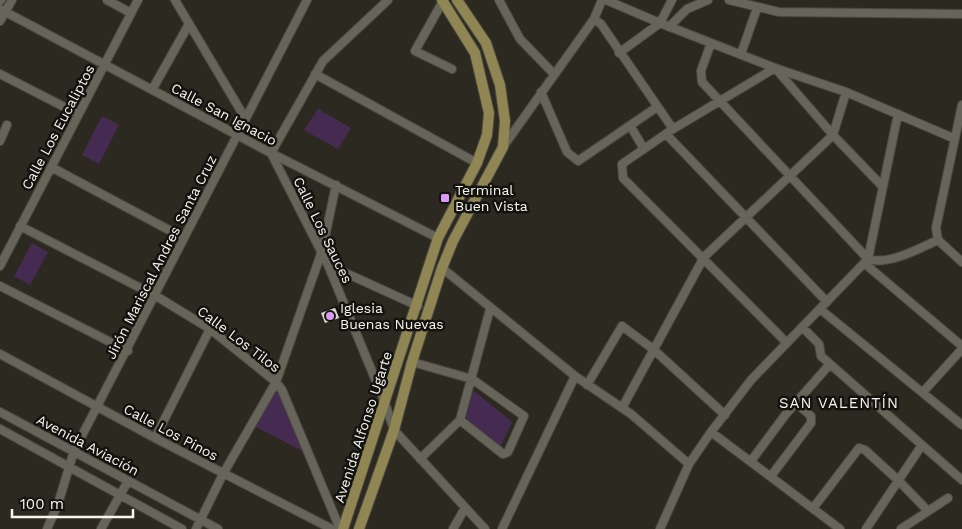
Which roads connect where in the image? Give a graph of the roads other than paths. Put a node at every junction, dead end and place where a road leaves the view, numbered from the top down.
1 (12, 0) edge
2 (107, 0) edge
3 (138, 0) edge
4 (175, 0) edge
5 (307, 0) edge
6 (388, 0) edge
7 (457, 0) edge
8 (499, 0) edge
9 (604, 0) edge
10 (672, 0) edge
11 (708, 0) edge
12 (729, 0) edge
13 (442, 1) edge
14 (755, 4) edge
15 (3, 10) edge
16 (131, 13) junction
17 (962, 14) edge
18 (594, 19) junction
19 (0, 21) edge
20 (189, 24) junction
21 (660, 24) junction
22 (669, 27) junction
23 (711, 43) junction
24 (619, 53) junction
25 (741, 54) junction
26 (104, 65) junction
27 (452, 68) dead end
28 (775, 68) junction
29 (0, 74) edge
30 (314, 74) junction
31 (554, 74) junction
32 (152, 90) junction
33 (541, 92) junction
34 (846, 92) junction
35 (720, 101) junction
36 (962, 105) edge
37 (657, 107) junction
38 (78, 114) junction
39 (898, 114) junction
40 (245, 118) junction
41 (7, 125) dead end
42 (631, 127) junction
43 (669, 131) junction
44 (237, 135) junction
45 (833, 135) junction
46 (957, 137) edge
47 (0, 141) edge
48 (503, 147) junction
49 (644, 149) junction
50 (271, 153) junction
51 (477, 163) junction
52 (51, 167) junction
53 (791, 176) junction
54 (336, 185) junction
55 (883, 188) junction
56 (746, 218) junction
57 (20, 226) junction
58 (184, 238) junction
59 (438, 238) junction
60 (938, 240) junction
61 (322, 251) junction
62 (704, 257) junction
63 (866, 261) junction
64 (962, 262) edge
65 (0, 266) edge
66 (328, 266) junction
67 (442, 268) junction
68 (0, 286) edge
69 (156, 296) junction
70 (826, 302) junction
71 (418, 306) junction
72 (490, 309) junction
73 (820, 309) junction
74 (803, 328) junction
75 (210, 329) junction
76 (787, 343) junction
77 (962, 347) edge
78 (653, 349) junction
79 (128, 352) junction
80 (0, 354) edge
81 (412, 362) junction
82 (830, 364) junction
83 (575, 376) junction
84 (472, 379) junction
85 (276, 382) junction
86 (586, 385) junction
87 (923, 392) junction
88 (385, 403) junction
89 (796, 403) junction
90 (99, 407) junction
91 (622, 408) junction
92 (0, 412) edge
93 (725, 415) junction
94 (460, 420) junction
95 (962, 425) edge
96 (0, 429) edge
97 (394, 430) junction
98 (711, 432) junction
99 (155, 438) junction
100 (922, 445) junction
101 (74, 451) junction
102 (420, 459) junction
103 (751, 461) junction
104 (689, 464) junction
105 (69, 467) junction
106 (223, 474) junction
107 (771, 476) junction
108 (899, 480) junction
109 (962, 480) edge
110 (128, 481) junction
111 (119, 496) junction
112 (948, 498) dead end
113 (814, 507) junction
114 (465, 508) junction
115 (928, 511) junction
116 (200, 519) junction
117 (47, 529) edge
118 (102, 529) edge
119 (182, 529) edge
120 (196, 529) edge
121 (218, 529) edge
122 (332, 529) edge
123 (342, 529) edge
124 (359, 529) edge
125 (453, 529) edge
126 (485, 529) edge
127 (502, 529) edge
128 (660, 529) edge
129 (840, 529) edge
130 (866, 529) edge
131 (902, 529) edge

1 - 15 street
2 - 16 street
3 - 16 street, Calle Los Eucaliptos
4 - 20 street
5 - 40 street, Jirón Mariscal Andres Santa Cruz
6 - 30 street
7 - 48 main road, Avenida Alfonso Ugarte
8 - 31 street
9 - 18 street
9 - 21 street
10 - 21 street
11 - 22 street
12 - 14 street
13 - 27 street
13 - 51 main road, Avenida Alfonso Ugarte
14 - 17 street
14 - 25 street
15 - 19 street
15 - 26 street, Calle San Ignacio
16 - 26 street, Calle Los Eucaliptos
18 - 24 street
18 - 31 street
20 - 32 street
20 - 40 street
21 - 22 street
21 - 24 street
22 - 23 street
23 - 25 street
23 - 35 street
24 - 37 street
25 - 28 street
26 - 32 street, Calle San Ignacio
26 - 38 street, Calle Los Eucaliptos
28 - 34 street
28 - 35 street
28 - 45 street
29 - 38 street
30 - 50 street
30 - 51 street
31 - 33 street
32 - 44 street, Calle San Ignacio
33 - 42 street
33 - 48 street
34 - 39 street
34 - 45 street
35 - 43 street
35 - 53 street
36 - 46 street
37 - 42 street
37 - 43 street
38 - 52 street, Calle Los Eucaliptos
39 - 46 street
39 - 55 street
40 - 44 street, Jirón Mariscal Andres Santa Cruz
41 - 47 street
42 - 49 street
43 - 49 street
43 - 56 street
44 - 50 street, Calle San Ignacio
44 - 58 street, Jirón Mariscal Andres Santa Cruz
45 - 53 street
45 - 55 street
46 - 60 street
48 - 67 main road, Avenida Alfonso Ugarte
49 - 62 street
50 - 54 street, Calle San Ignacio
50 - 61 street, Calle Los Sauces
51 - 59 main road, Avenida Alfonso Ugarte
52 - 57 street, Calle Los Eucaliptos
52 - 58 street
53 - 56 street
53 - 63 street
54 - 59 street, Calle San Ignacio
54 - 61 street
55 - 63 street
56 - 62 street
56 - 70 street
57 - 65 street, Calle Los Eucaliptos
57 - 69 street, Calle Los Tilos
58 - 69 street, Jirón Mariscal Andres Santa Cruz
59 - 71 main road, Avenida Alfonso Ugarte
60 - 63 street
60 - 64 street
61 - 66 street, Calle Los Sauces
61 - 85 street
62 - 76 street
62 - 78 street
63 - 70 street
63 - 77 street
66 - 71 street
66 - 88 street, Calle Los Sauces
67 - 72 street
67 - 81 main road, Avenida Alfonso Ugarte
68 - 79 street
69 - 75 street, Calle Los Tilos
69 - 79 street, Jirón Mariscal Andres Santa Cruz
70 - 73 street
71 - 88 main road, Avenida Alfonso Ugarte
72 - 83 street
72 - 84 street
73 - 74 street
73 - 87 street
74 - 76 street
74 - 82 street
75 - 85 street, Calle Los Tilos
75 - 99 street
76 - 93 street
77 - 87 street
78 - 86 street
78 - 91 street
78 - 93 street
79 - 90 street, Jirón Mariscal Andres Santa Cruz
80 - 90 street, Calle Los Pinos
81 - 84 street
81 - 97 main road, Avenida Alfonso Ugarte
82 - 89 street
82 - 100 street
83 - 86 street
83 - 127 street
84 - 94 street
84 - 94 street
85 - 106 street
85 - 123 street, Calle Los Tilos
86 - 91 street
87 - 95 street
88 - 97 street, Calle Los Sauces
88 - 123 main road, Avenida Alfonso Ugarte
89 - 103 street
89 - 107 street
90 - 99 street, Calle Los Pinos
90 - 101 street, Jirón Mariscal Andres Santa Cruz
91 - 104 street
92 - 101 street, Avenida Aviación
93 - 98 street
94 - 102 street
96 - 105 street, Avenida Aviación
97 - 102 street
97 - 124 main road, Avenida Alfonso Ugarte
98 - 103 street
98 - 104 street
99 - 106 street, Calle Los Pinos
100 - 108 street
100 - 109 street
101 - 105 street, Jirón Mariscal Andres Santa Cruz
101 - 110 street, Avenida Aviación
102 - 114 street
103 - 107 street
104 - 128 street
105 - 111 street, Avenida Aviación
105 - 117 street, Jirón Mariscal Andres Santa Cruz
106 - 116 street
106 - 122 street, Calle Los Pinos
107 - 113 street
108 - 113 street
108 - 115 street
108 - 130 street
110 - 111 street
110 - 116 street, Avenida Aviación
111 - 118 street
111 - 119 street, Avenida Aviación
112 - 115 street
113 - 129 street
114 - 125 street
114 - 126 street
115 - 131 street
116 - 120 street
116 - 121 street, Avenida Aviación

